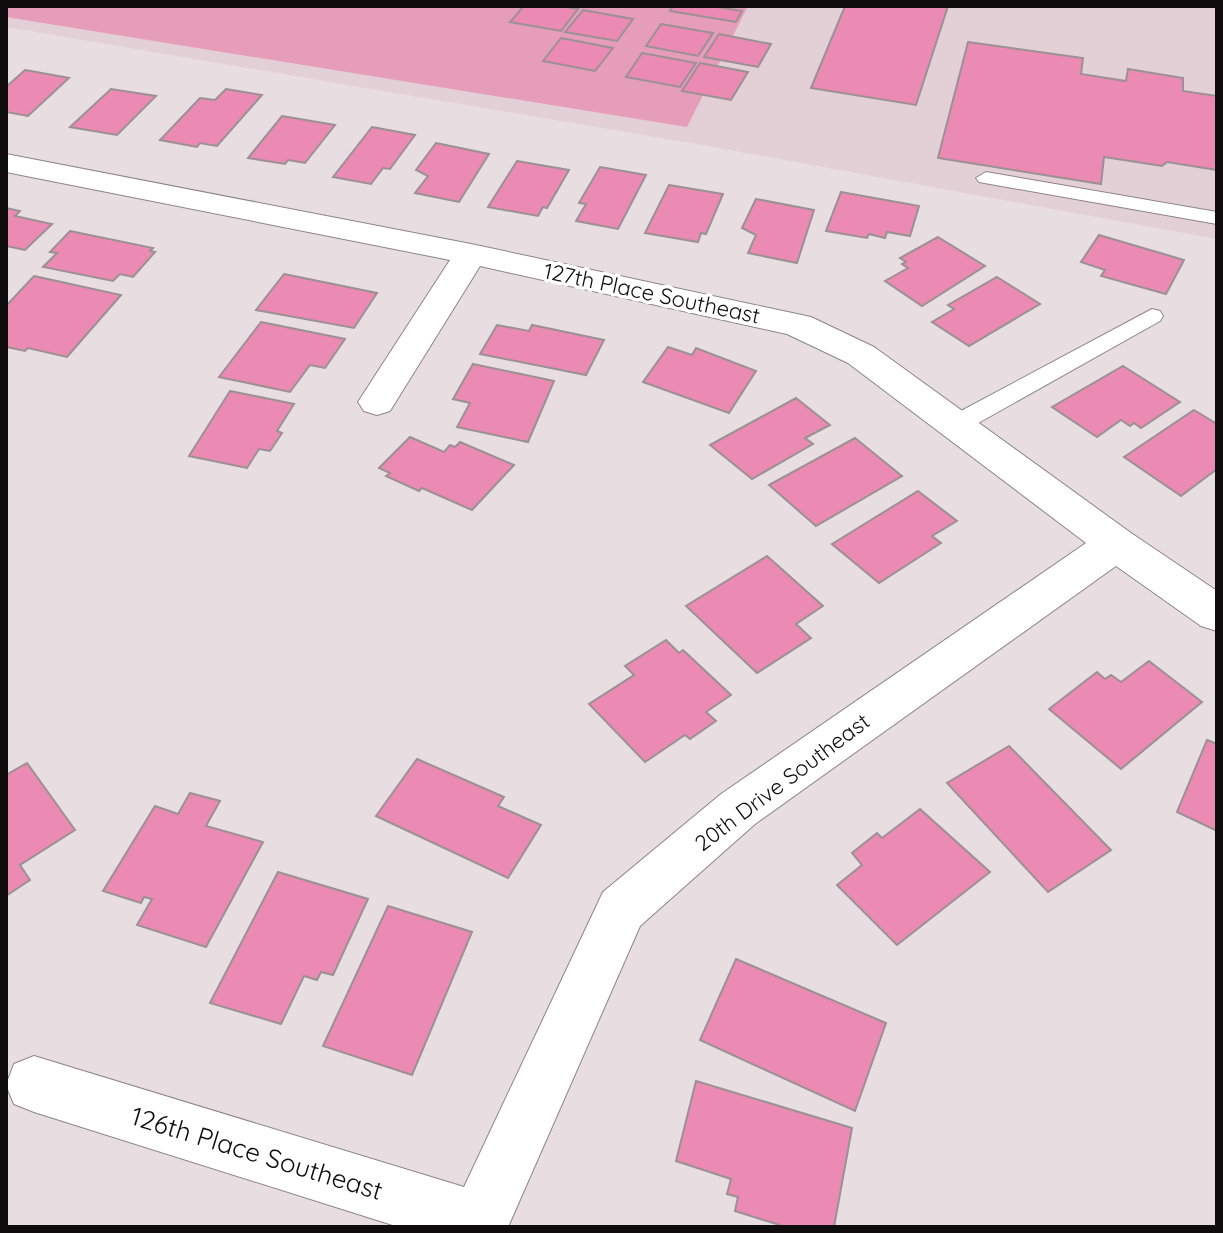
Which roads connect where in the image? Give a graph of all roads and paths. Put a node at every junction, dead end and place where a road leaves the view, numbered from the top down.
1 (6, 163) edge
2 (986, 178) dead end
3 (1217, 218) edge
4 (471, 254) junction
5 (1152, 316) dead end
6 (377, 402) dead end
7 (955, 425) junction
8 (1116, 544) junction
9 (1217, 614) edge
10 (34, 1084) dead end
11 (478, 1224) edge

1 - 4 street, 127th Place Southeast
2 - 3 lane
4 - 6 street
4 - 7 street, 127th Place Southeast
5 - 7 lane
7 - 8 street, 127th Place Southeast
8 - 9 street, 127th Place Southeast
8 - 11 street, 20th Drive Southeast
10 - 11 street, 126th Place Southeast

